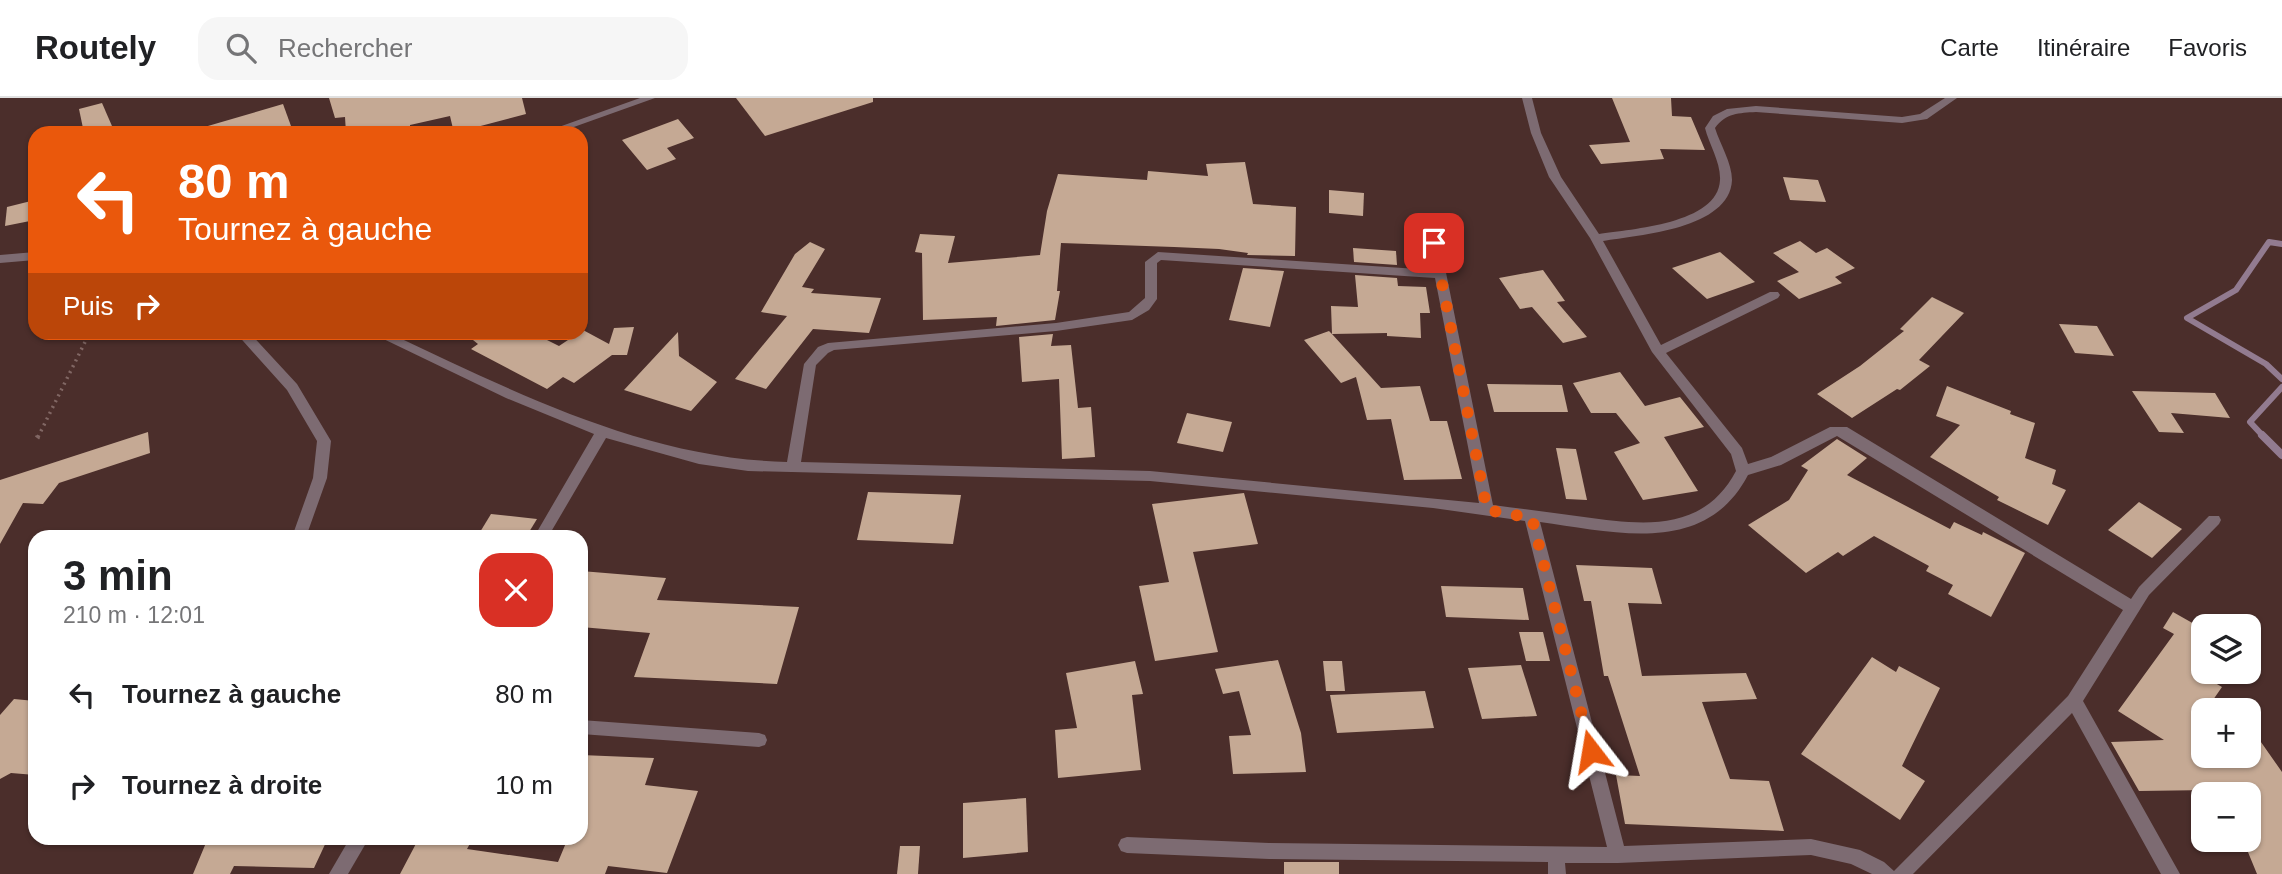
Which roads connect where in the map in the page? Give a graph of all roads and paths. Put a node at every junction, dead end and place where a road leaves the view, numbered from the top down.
1 (650, 98) edge
2 (1527, 98) edge
3 (1952, 98) edge
4 (568, 126) edge
5 (1596, 238) junction
6 (1434, 243) dead end
7 (28, 257) edge
8 (0, 260) edge
9 (1440, 274) junction
10 (1774, 295) dead end
11 (86, 340) edge
12 (248, 340) edge
13 (392, 340) edge
14 (1658, 352) junction
15 (603, 431) junction
16 (37, 438) dead end
17 (793, 467) junction
18 (1743, 471) junction
19 (1487, 510) junction
20 (1532, 518) junction
21 (2214, 520) dead end
22 (301, 530) edge
23 (545, 530) edge
24 (2132, 608) junction
25 (2074, 701) junction
26 (588, 728) edge
27 (759, 740) dead end
28 (356, 845) edge
29 (1127, 845) dead end
30 (1556, 854) junction
31 (1618, 855) junction
32 (338, 874) edge
33 (1558, 874) edge
34 (1886, 874) edge
35 (1901, 874) edge
36 (2171, 874) edge

1 - 4 street
2 - 5 street
3 - 5 street
5 - 14 street
6 - 9 street
7 - 8 street
9 - 17 street
9 - 19 street
10 - 14 street
11 - 16 path
12 - 22 street
13 - 15 street
14 - 18 street
15 - 17 street
15 - 23 street
17 - 19 street
18 - 20 street
18 - 24 street
19 - 20 street
20 - 31 street
21 - 24 street
24 - 25 street
25 - 35 street
25 - 36 street
26 - 27 street
28 - 32 street
29 - 30 street
30 - 31 street
30 - 33 street
31 - 34 street

